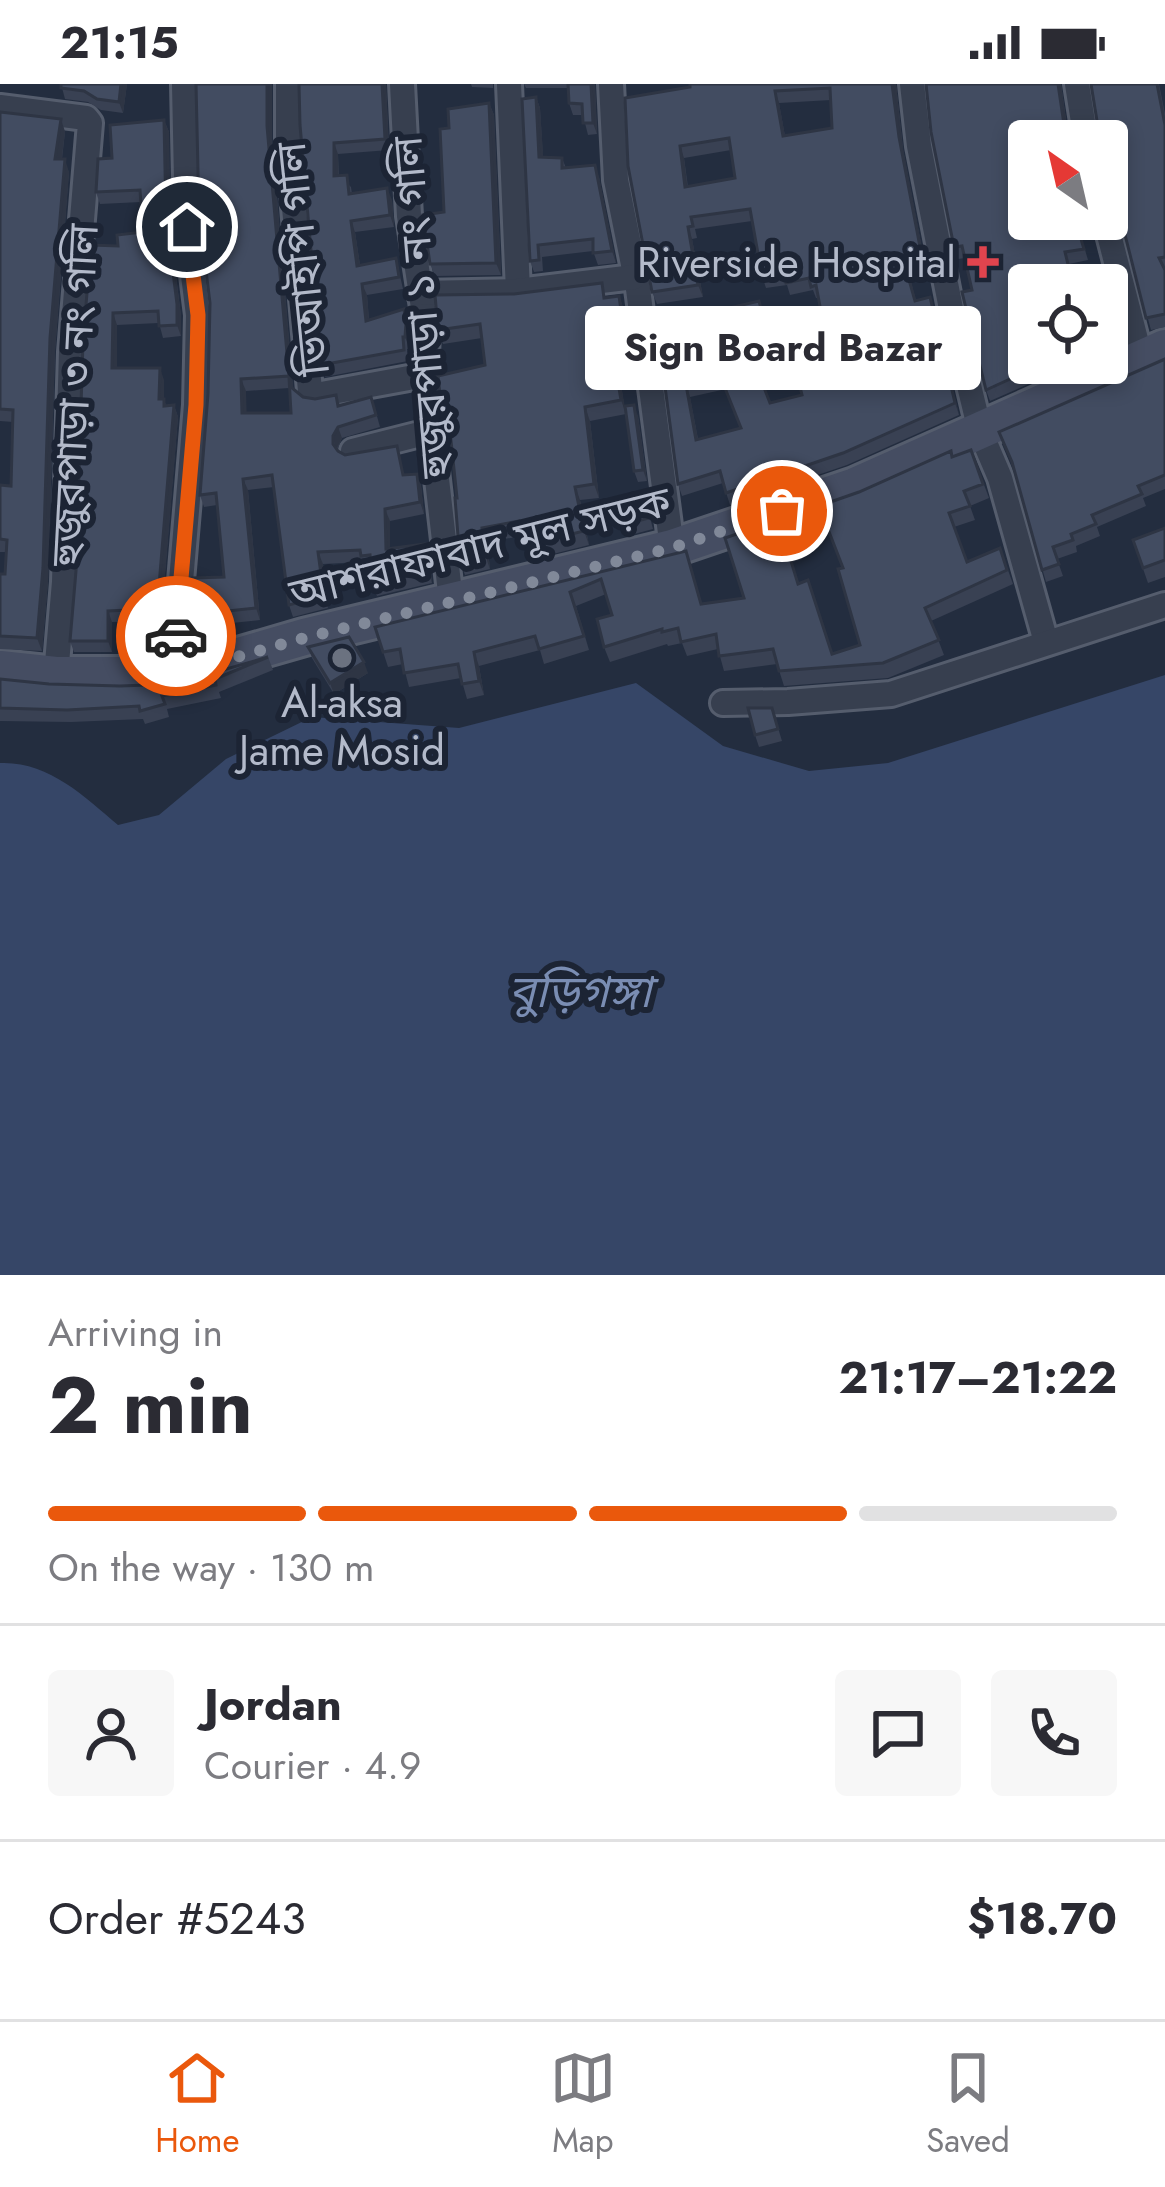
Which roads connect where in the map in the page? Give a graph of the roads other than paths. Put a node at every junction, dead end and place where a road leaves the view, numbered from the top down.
1 (184, 84) edge
2 (288, 84) edge
3 (402, 84) edge
4 (509, 84) edge
5 (611, 84) edge
6 (912, 84) edge
7 (1077, 84) edge
8 (0, 107) edge
9 (1083, 120) edge
10 (1112, 240) edge
11 (634, 277) junction
12 (518, 291) junction
13 (419, 293) junction
14 (1153, 354) edge
15 (424, 375) junction
16 (431, 431) junction
17 (980, 431) junction
18 (353, 451) edge
19 (672, 548) junction
20 (451, 601) junction
21 (1165, 605) edge
22 (1046, 642) junction
23 (0, 669) edge
24 (56, 675) junction
25 (173, 675) junction
26 (723, 703) dead end

1 - 25 street
2 - 15 street, ভিআইপি গলি
3 - 13 street, হুজুরপাড়া ১ নং গলি
4 - 12 street
5 - 11 street
6 - 17 street
7 - 9 street
8 - 24 street, হুজুরপাড়া ৩ নং গলি
10 - 14 street
11 - 12 street
11 - 19 street
12 - 13 street
13 - 15 street, হুজুরপাড়া ১ নং গলি
14 - 17 street, আশরাফাবাদ মূল সড়ক
15 - 16 street, হুজুরপাড়া ১ নং গলি
16 - 18 street
16 - 20 street, হুজুরপাড়া ১ নং গলি
17 - 19 street, আশরাফাবাদ মূল সড়ক
17 - 22 street
19 - 20 street, আশরাফাবাদ মূল সড়ক
20 - 25 street, আশরাফাবাদ মূল সড়ক
21 - 22 street
22 - 26 street
23 - 24 street, আশরাফাবাদ মূল সড়ক
24 - 25 street, আশরাফাবাদ মূল সড়ক

